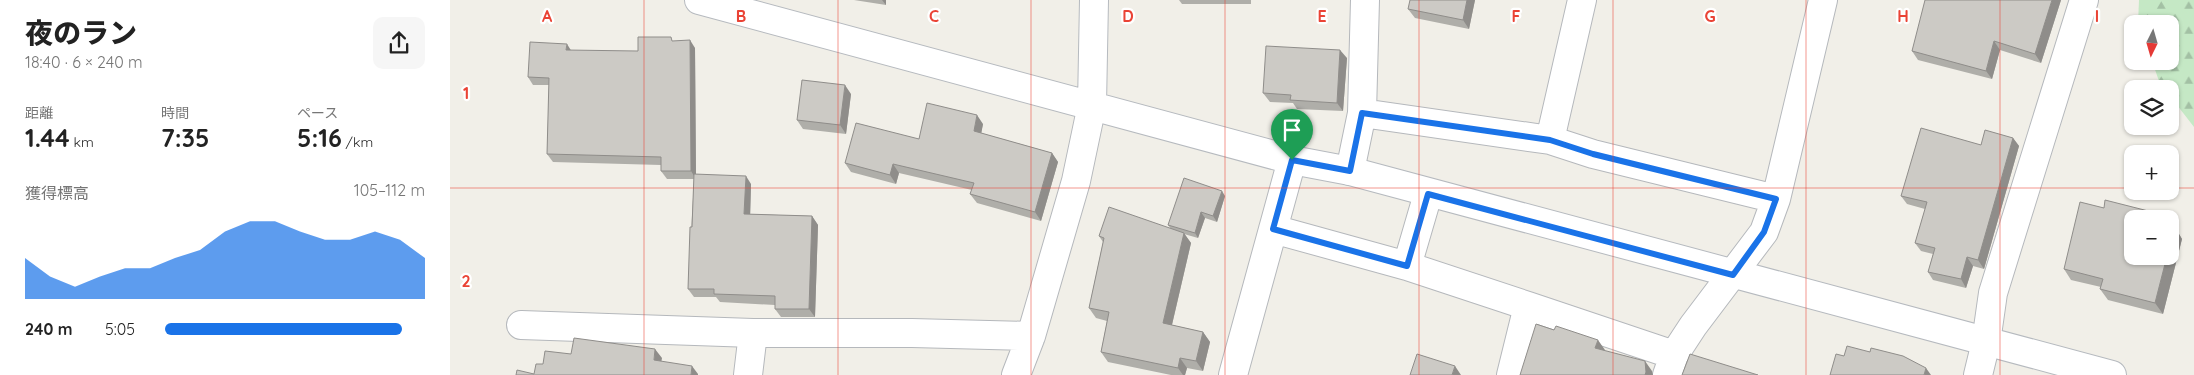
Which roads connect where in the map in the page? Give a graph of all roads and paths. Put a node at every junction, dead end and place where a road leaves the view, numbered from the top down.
1 (699, 0) edge
2 (1094, 0) edge
3 (1366, 0) edge
4 (1582, 0) edge
5 (1823, 0) edge
6 (2084, 0) edge
7 (1092, 105) junction
8 (1362, 113) junction
9 (1550, 140) junction
10 (1292, 160) junction
11 (1350, 171) junction
12 (1428, 194) junction
13 (1776, 199) junction
14 (1273, 229) junction
15 (1407, 266) junction
16 (1733, 275) junction
17 (1528, 306) junction
18 (521, 325) dead end
19 (753, 333) junction
20 (1031, 336) junction
21 (1986, 342) junction
22 (1671, 365) edge
23 (748, 375) edge
24 (1016, 375) edge
25 (1233, 375) edge
26 (1511, 375) edge
27 (1978, 375) edge
28 (2112, 375) edge

1 - 7 street
2 - 7 street
3 - 8 street
4 - 9 street
5 - 13 street
6 - 21 street
7 - 10 street
7 - 20 street
8 - 9 street
8 - 11 street
9 - 13 street
10 - 11 street
10 - 14 street
11 - 12 street
12 - 15 street
12 - 16 street
13 - 16 street
14 - 15 street
14 - 25 street
15 - 17 street
16 - 21 street
16 - 22 street
17 - 22 street
17 - 26 street
18 - 19 street
19 - 20 street
19 - 23 street
20 - 24 street
21 - 27 street
21 - 28 street

